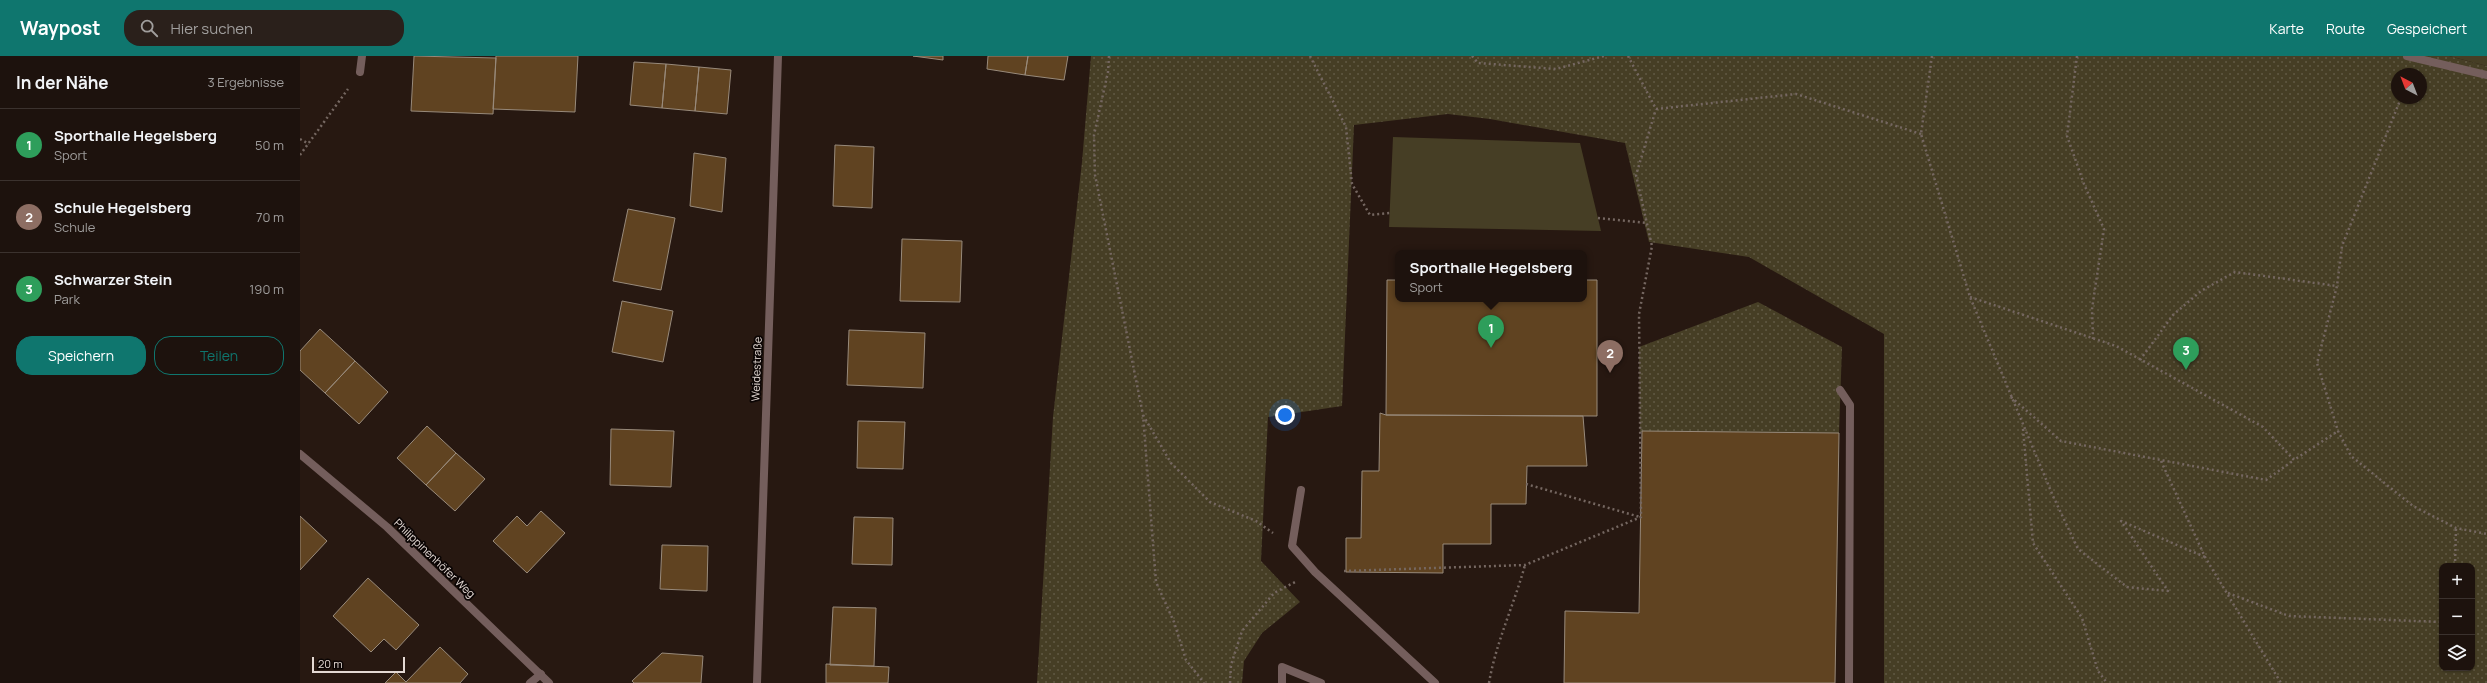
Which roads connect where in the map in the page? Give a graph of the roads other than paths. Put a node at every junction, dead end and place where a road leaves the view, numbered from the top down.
1 (362, 56) edge
2 (778, 56) edge
3 (2407, 56) edge
4 (360, 72) road end
5 (2487, 75) edge
6 (1840, 390) dead end
7 (300, 454) edge
8 (1301, 490) dead end
9 (541, 674) junction
10 (530, 683) edge
11 (549, 683) edge
12 (757, 683) edge
13 (1282, 683) edge
14 (1321, 683) edge
15 (1435, 683) edge
16 (1850, 683) edge

1 - 4 street
2 - 12 street, Weidestraße
3 - 5 street
6 - 16 street
7 - 9 street, Philippinenhöfer Weg
8 - 15 street
9 - 10 street
9 - 11 street, Philippinenhöfer Weg
13 - 14 street

